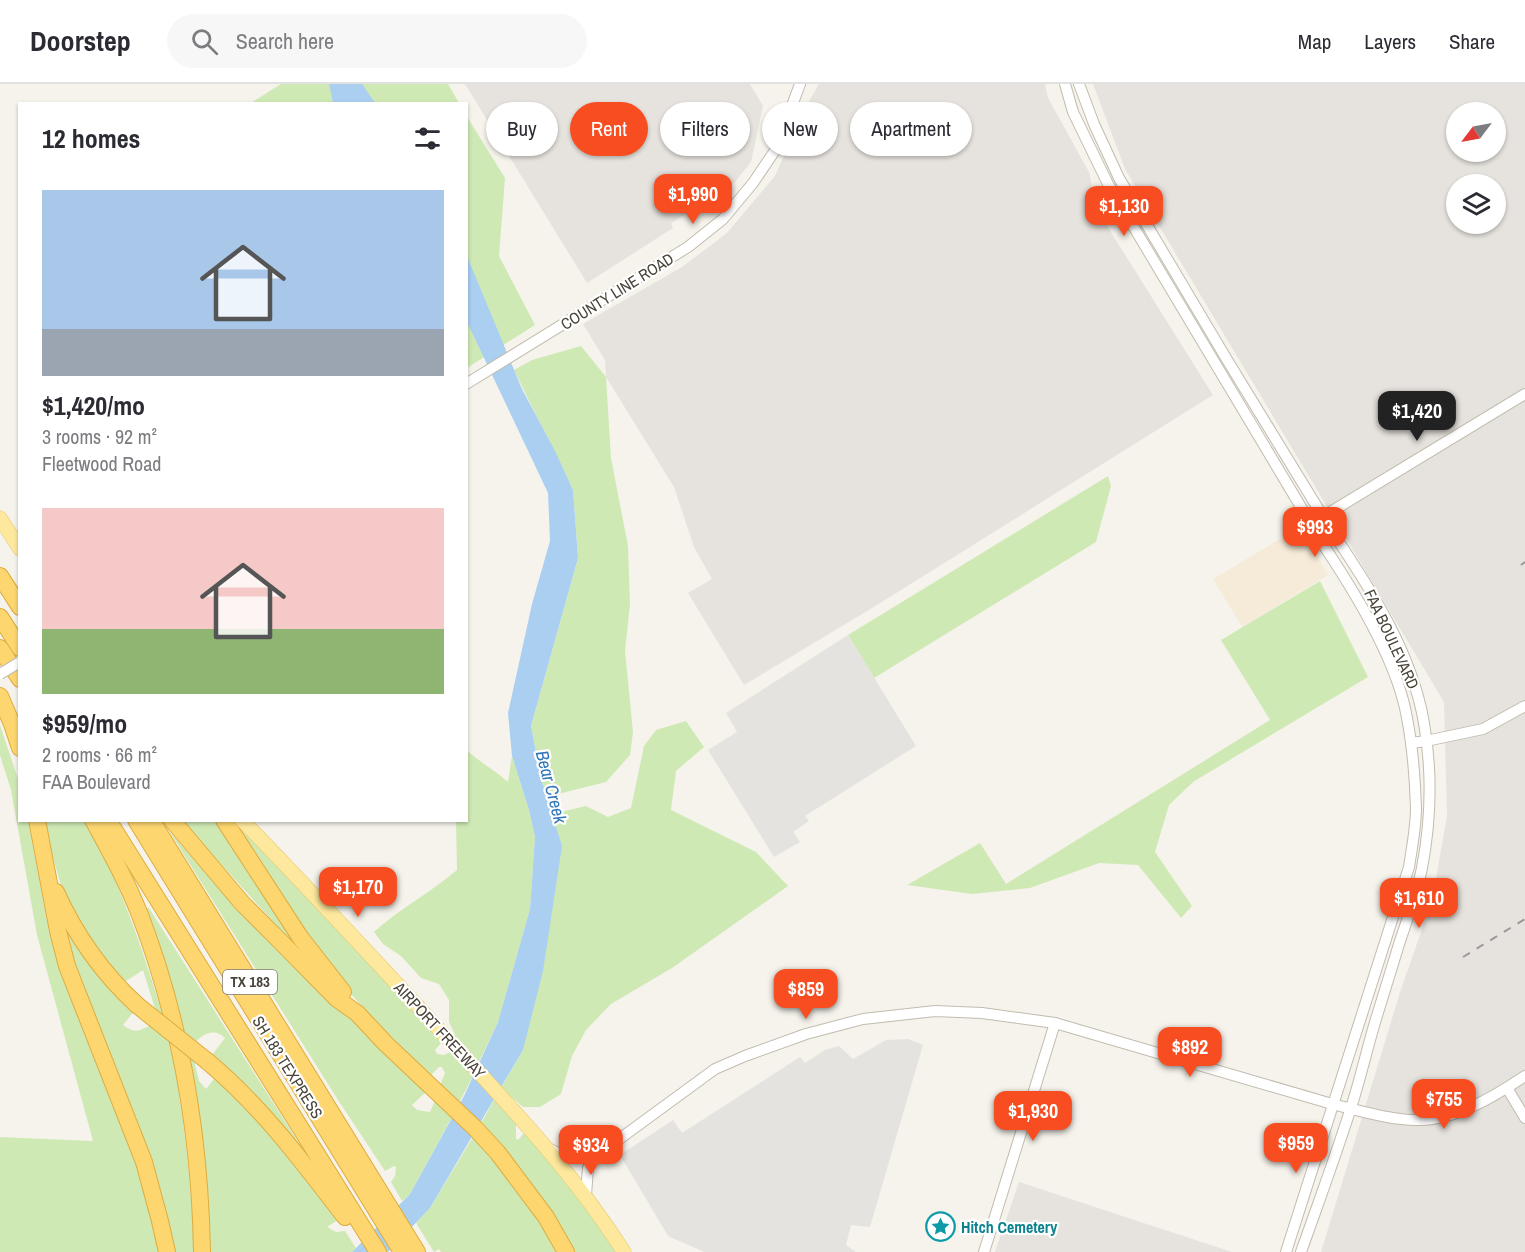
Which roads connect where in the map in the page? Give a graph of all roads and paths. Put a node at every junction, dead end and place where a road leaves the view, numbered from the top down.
1 (800, 84) edge
2 (1065, 84) edge
3 (1079, 84) edge
4 (1159, 257) junction
5 (468, 383) edge
6 (1525, 393) edge
7 (1243, 397) junction
8 (1324, 516) junction
9 (0, 518) edge
10 (1311, 524) junction
11 (18, 546) edge
12 (0, 576) edge
13 (0, 603) edge
14 (18, 604) edge
15 (0, 617) edge
16 (1385, 618) junction
17 (1372, 628) junction
18 (18, 631) edge
19 (18, 645) edge
20 (0, 648) edge
21 (15, 674) edge
22 (0, 696) edge
23 (1525, 706) edge
24 (1426, 741) junction
25 (18, 742) edge
26 (1411, 743) junction
27 (37, 822) edge
28 (94, 822) edge
29 (109, 822) edge
30 (128, 822) edge
31 (137, 822) edge
32 (152, 822) edge
33 (174, 822) edge
34 (225, 822) edge
35 (244, 822) edge
36 (45, 864) junction
37 (1409, 867) junction
38 (1422, 869) junction
39 (1371, 985) junction
40 (1386, 988) junction
41 (357, 1013) junction
42 (1055, 1023) junction
43 (1525, 1076) edge
44 (1507, 1088) junction
45 (1332, 1104) junction
46 (1350, 1109) junction
47 (1525, 1118) edge
48 (548, 1148) junction
49 (594, 1155) junction
50 (586, 1195) junction
51 (365, 1201) junction
52 (1293, 1230) junction
53 (1307, 1235) junction
54 (376, 1250) edge
55 (167, 1252) edge
56 (202, 1252) edge
57 (392, 1252) edge
58 (402, 1252) edge
59 (417, 1252) edge
60 (427, 1252) edge
61 (566, 1252) edge
62 (624, 1252) edge
63 (984, 1252) edge
64 (1286, 1252) edge
65 (1301, 1252) edge

1 - 5 street, COUNTY LINE ROAD
2 - 4 street, FAA BOULEVARD
3 - 4 street, FAA BOULEVARD
4 - 7 street, FAA BOULEVARD
6 - 8 street
7 - 8 street, FAA BOULEVARD
7 - 10 street, FAA BOULEVARD
8 - 10 street
8 - 16 street, FAA BOULEVARD
9 - 11 main road
10 - 17 street, FAA BOULEVARD
12 - 14 highway
13 - 18 highway
15 - 19 highway
16 - 17 street
16 - 24 street, FAA BOULEVARD
17 - 26 street, FAA BOULEVARD
20 - 21 highway
22 - 25 highway
23 - 24 street
24 - 26 street
24 - 38 street, FAA BOULEVARD
26 - 37 street, FAA BOULEVARD
27 - 36 highway
28 - 56 highway
29 - 51 highway, TX 183
30 - 51 highway, SH 183 TEXPRESS
31 - 51 highway, SH 183 TEXPRESS
32 - 51 highway, TX 183
33 - 41 highway
34 - 41 highway
35 - 48 main road, AIRPORT FREEWAY
36 - 51 highway, bridge
36 - 55 highway
37 - 38 street
37 - 39 street, FAA BOULEVARD
38 - 40 street, FAA BOULEVARD
39 - 40 street
39 - 45 street, FAA BOULEVARD
40 - 46 street, FAA BOULEVARD
41 - 61 highway
42 - 45 street
42 - 49 street
42 - 63 street
43 - 44 street
44 - 46 street
44 - 47 street
45 - 46 street
45 - 52 street, FAA BOULEVARD
46 - 53 street, FAA BOULEVARD
48 - 49 street
48 - 50 main road, AIRPORT FREEWAY
49 - 50 street
50 - 62 main road, AIRPORT FREEWAY
51 - 54 highway, TX 183
51 - 57 highway, SH 183 TEXPRESS
51 - 58 highway, SH 183 TEXPRESS
51 - 59 highway, TX 183
51 - 60 highway
52 - 53 street
52 - 64 street, FAA BOULEVARD
53 - 65 street, FAA BOULEVARD

